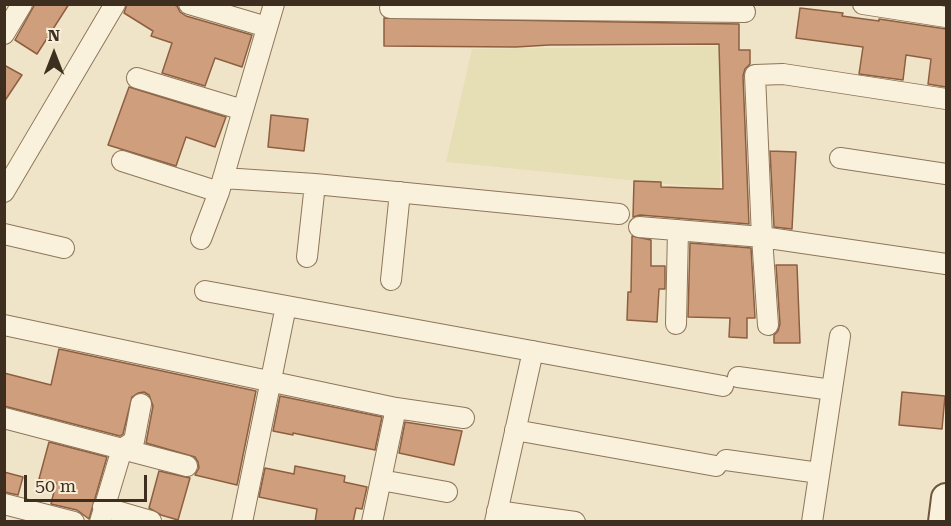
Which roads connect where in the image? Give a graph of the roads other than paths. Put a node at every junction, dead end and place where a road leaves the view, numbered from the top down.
1 (22, 4) edge
2 (115, 4) edge
3 (189, 4) edge
4 (274, 4) edge
5 (863, 4) edge
6 (390, 8) dead end
7 (616, 8) edge
8 (745, 12) dead end
9 (946, 17) edge
10 (267, 27) junction
11 (4, 34) edge
12 (136, 78) dead end
13 (946, 99) edge
14 (243, 110) junction
15 (840, 158) dead end
16 (122, 161) dead end
17 (946, 174) edge
18 (315, 184) junction
19 (221, 185) junction
20 (4, 192) edge
21 (400, 192) junction
22 (619, 214) dead end
23 (639, 227) dead end
24 (678, 230) junction
25 (4, 234) edge
26 (762, 237) junction
27 (201, 239) dead end
28 (64, 248) dead end
29 (307, 257) dead end
30 (946, 264) edge
31 (391, 280) dead end
32 (205, 291) dead end
33 (286, 306) junction
34 (676, 324) dead end
35 (4, 325) edge
36 (768, 325) dead end
37 (840, 336) dead end
38 (533, 351) junction
39 (270, 381) junction
40 (832, 390) junction
41 (141, 404) dead end
42 (396, 408) junction
43 (4, 418) edge
44 (464, 418) dead end
45 (515, 430) junction
46 (122, 449) junction
47 (187, 466) dead end
48 (819, 473) junction
49 (381, 480) junction
50 (447, 492) dead end
51 (946, 498) edge
52 (4, 504) edge
53 (102, 514) edge
54 (496, 516) edge
55 (152, 521) edge
56 (74, 522) edge
57 (242, 522) edge
58 (372, 522) edge
59 (575, 522) edge
60 (812, 522) edge
61 (944, 522) edge

1 - 11 street
2 - 20 street
3 - 10 street
4 - 10 street
5 - 9 street
6 - 7 street
7 - 8 street
10 - 14 street
12 - 14 street
13 - 26 street
14 - 19 street
15 - 17 street
16 - 19 street
18 - 19 street
18 - 21 street
18 - 29 street
19 - 27 street
21 - 22 street
21 - 31 street
23 - 24 street
24 - 26 street
24 - 34 street
25 - 28 street
26 - 30 street
26 - 36 street
32 - 33 street
33 - 38 street
33 - 39 street
35 - 39 street
37 - 40 street
38 - 40 street
38 - 45 street
39 - 42 street
39 - 57 street
40 - 48 street
41 - 46 street
42 - 44 street
42 - 49 street
43 - 46 street
45 - 48 street
45 - 54 street
46 - 47 street
46 - 53 street
48 - 60 street
49 - 50 street
49 - 58 street
51 - 61 street
52 - 56 street
53 - 55 street
54 - 59 street

